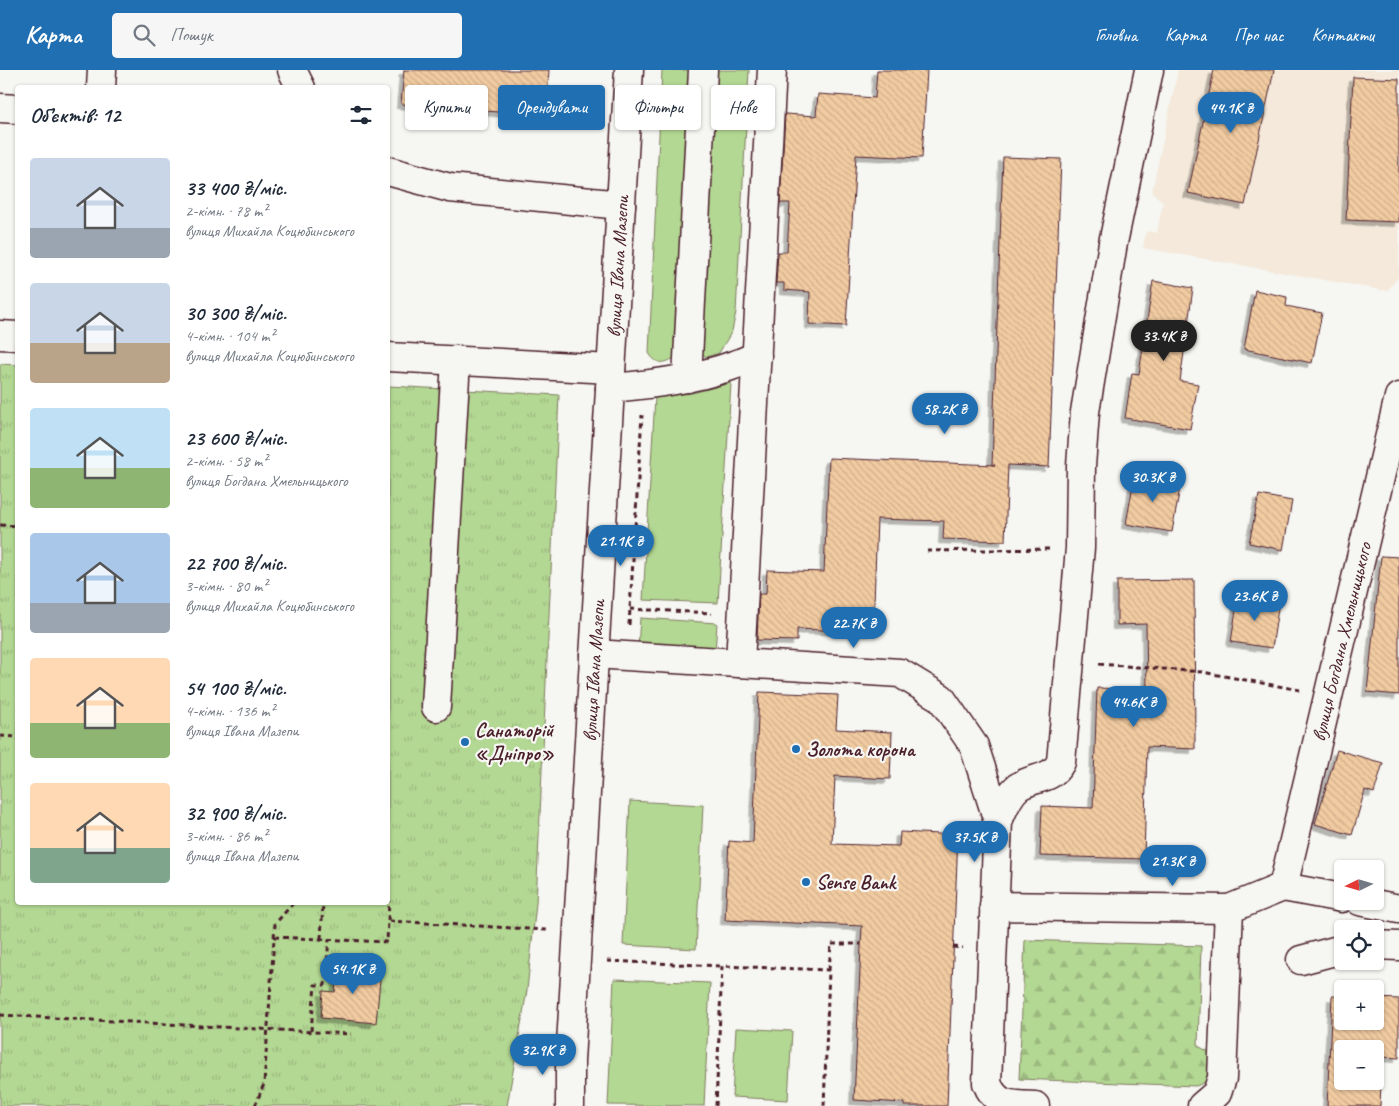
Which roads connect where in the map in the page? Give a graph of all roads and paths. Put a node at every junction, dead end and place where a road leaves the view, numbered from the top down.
1 (102, 70) edge
2 (292, 70) edge
3 (629, 70) edge
4 (703, 70) edge
5 (772, 70) edge
6 (1149, 70) edge
7 (101, 85) edge
8 (300, 85) edge
9 (0, 108) edge
10 (15, 109) edge
11 (390, 172) edge
12 (621, 205) junction
13 (0, 335) edge
14 (15, 336) edge
15 (757, 356) junction
16 (390, 357) edge
17 (456, 360) junction
18 (610, 378) junction
19 (687, 378) junction
20 (1399, 397) edge
21 (0, 525) edge
22 (15, 526) edge
23 (1080, 548) junction
24 (927, 551) dead end
25 (630, 609) dead end
26 (743, 615) junction
27 (594, 654) junction
28 (1070, 662) junction
29 (740, 663) junction
30 (1329, 695) junction
31 (436, 708) dead end
32 (0, 736) edge
33 (15, 737) edge
34 (998, 822) junction
35 (1283, 887) junction
36 (1334, 897) edge
37 (291, 905) edge
38 (323, 905) edge
39 (390, 905) edge
40 (1384, 905) edge
41 (994, 906) junction
42 (1399, 908) edge
43 (1229, 909) junction
44 (389, 921) junction
45 (551, 930) dead end
46 (274, 937) junction
47 (321, 939) junction
48 (329, 940) junction
49 (861, 944) dead end
50 (1384, 946) edge
51 (1399, 946) edge
52 (1334, 951) edge
53 (1301, 960) dead end
54 (608, 961) dead end
55 (722, 966) junction
56 (829, 970) junction
57 (0, 1015) edge
58 (268, 1029) junction
59 (311, 1031) junction
60 (351, 1034) dead end
61 (570, 1061) junction
62 (255, 1106) edge
63 (555, 1106) edge
64 (562, 1106) edge
65 (570, 1106) edge
66 (575, 1106) edge
67 (716, 1106) edge
68 (824, 1106) edge
69 (1035, 1106) edge
70 (1202, 1106) edge

1 - 7 street
2 - 8 street
3 - 12 street, вулиця Івана Мазепи
4 - 19 street
5 - 15 street
6 - 23 street
9 - 10 street
11 - 12 street
12 - 18 street, вулиця Івана Мазепи
13 - 14 street
15 - 19 street
15 - 26 street
16 - 17 street
17 - 18 street
17 - 31 street
18 - 19 street
18 - 27 street, вулиця Івана Мазепи
20 - 30 street, вулиця Богдана Хмельницького
21 - 22 path
23 - 24 path
23 - 28 street
25 - 26 path
26 - 29 street
27 - 29 street
27 - 61 street, вулиця Івана Мазепи
28 - 30 path
28 - 34 street
29 - 34 street
30 - 35 street, вулиця Богдана Хмельницького
32 - 33 path
34 - 41 street
35 - 36 street
35 - 43 street
37 - 46 path
38 - 47 path
39 - 44 path
40 - 42 street
41 - 43 street
41 - 69 street
43 - 70 street
44 - 45 path
44 - 48 path
46 - 47 path
46 - 58 path
47 - 48 path
48 - 59 path
49 - 56 path
50 - 51 street
52 - 53 street
54 - 55 path
55 - 56 path
55 - 67 path
56 - 68 path
57 - 58 path
58 - 59 path
58 - 62 path
59 - 60 path
61 - 63 street
61 - 64 street
61 - 65 street
61 - 66 street

